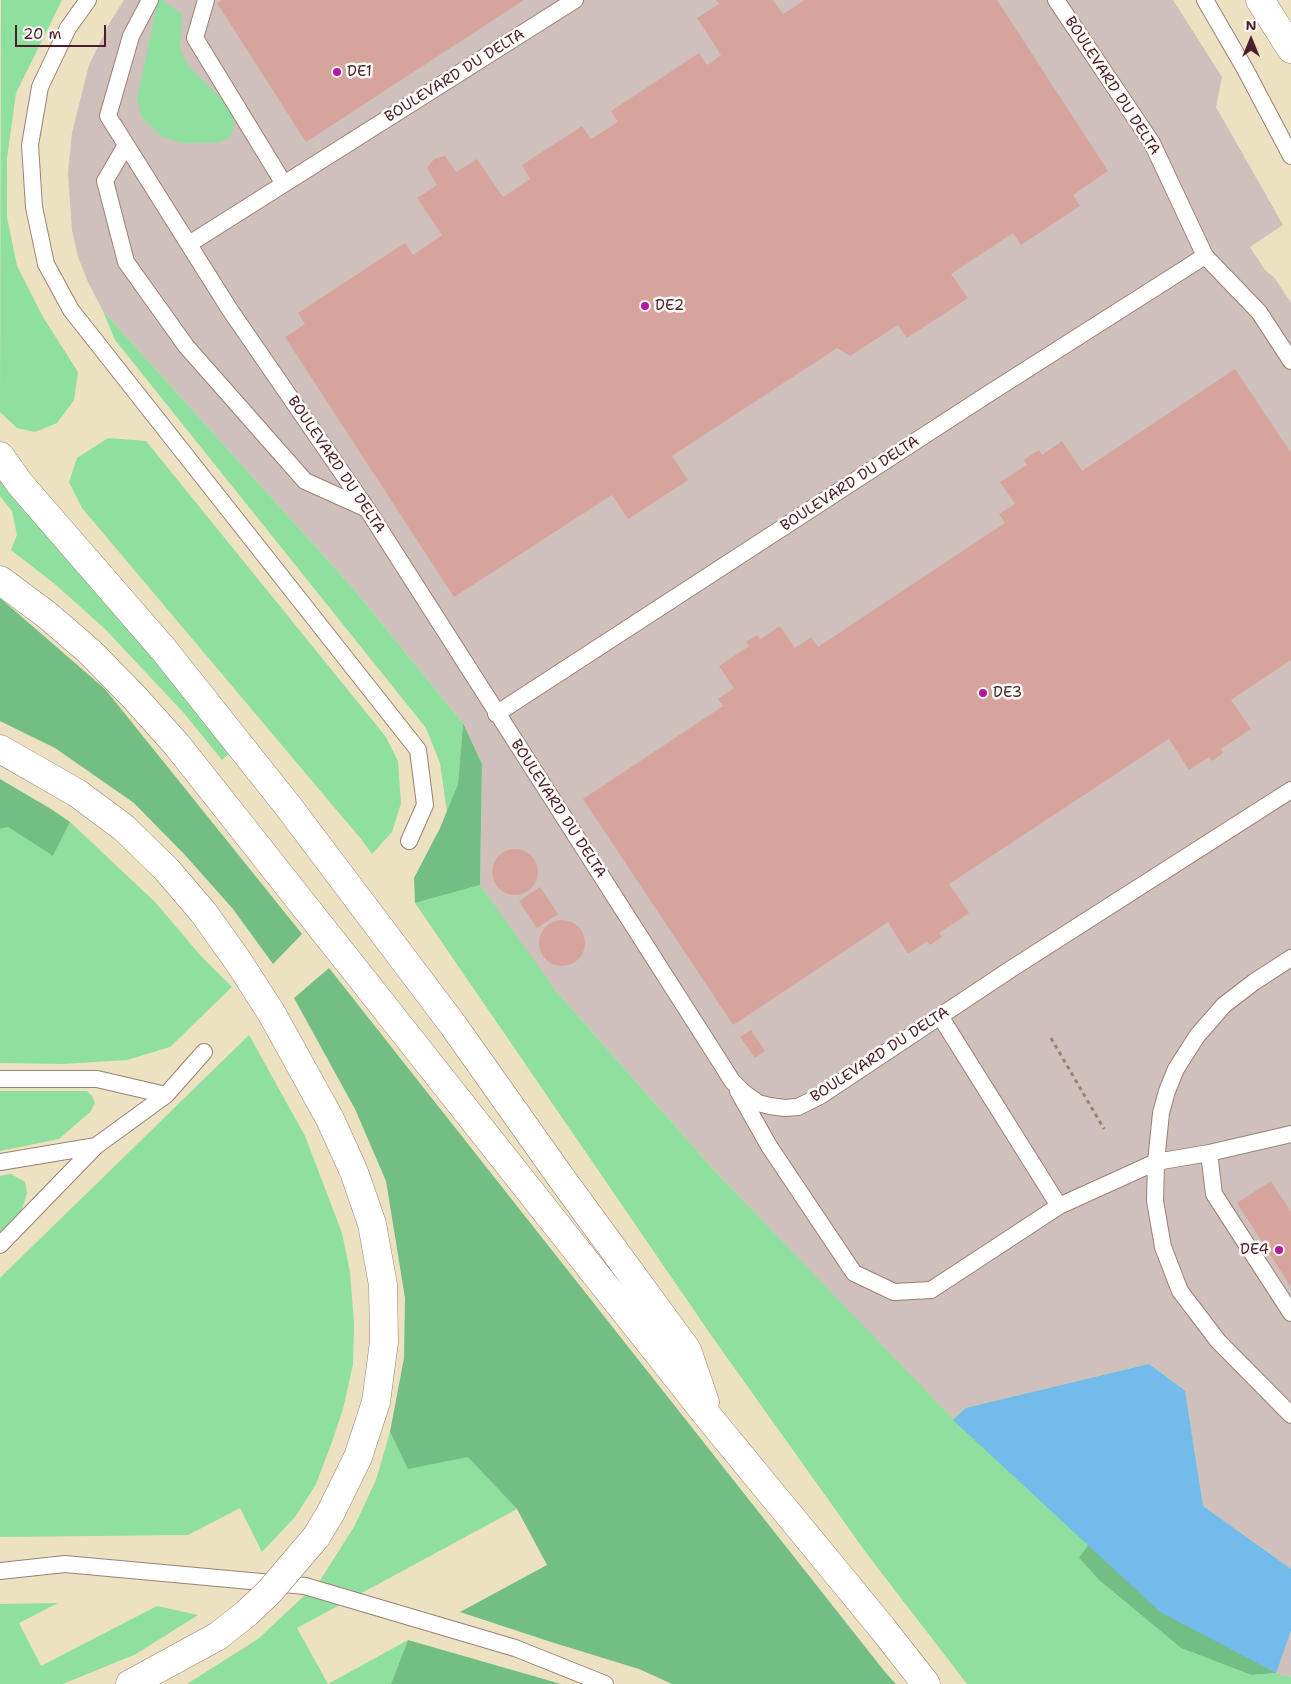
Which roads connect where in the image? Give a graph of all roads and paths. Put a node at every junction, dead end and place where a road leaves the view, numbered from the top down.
1 (88, 0) edge
2 (150, 0) edge
3 (206, 0) edge
4 (575, 0) edge
5 (1056, 0) edge
6 (1205, 0) edge
7 (1260, 0) edge
8 (1291, 49) edge
9 (126, 145) junction
10 (1291, 156) edge
11 (284, 184) junction
12 (188, 244) junction
13 (1205, 256) junction
14 (1291, 361) edge
15 (0, 456) edge
16 (367, 509) junction
17 (0, 580) edge
18 (496, 714) junction
19 (0, 749) edge
20 (1291, 790) edge
21 (409, 841) dead end
22 (1291, 958) edge
23 (940, 1016) junction
24 (1051, 1038) dead end
25 (204, 1052) dead end
26 (0, 1079) edge
27 (732, 1080) junction
28 (166, 1095) junction
29 (1104, 1129) dead end
30 (1291, 1134) edge
31 (96, 1146) junction
32 (1209, 1153) junction
33 (0, 1162) edge
34 (1156, 1162) junction
35 (1059, 1206) junction
36 (0, 1245) edge
37 (1291, 1313) edge
38 (1291, 1415) edge
39 (711, 1420) junction
40 (0, 1571) edge
41 (130, 1684) edge
42 (605, 1684) edge
43 (926, 1684) edge

1 - 21 lane
2 - 9 lane, BOULEVARD DU DELTA
3 - 11 lane
4 - 11 lane, BOULEVARD DU DELTA
5 - 13 lane, BOULEVARD DU DELTA
6 - 10 lane
7 - 8 main road
9 - 12 lane, BOULEVARD DU DELTA
9 - 16 lane
11 - 12 lane, BOULEVARD DU DELTA
12 - 16 lane, BOULEVARD DU DELTA
13 - 14 lane, BOULEVARD DU DELTA
13 - 18 lane, BOULEVARD DU DELTA
15 - 39 main road
16 - 18 lane, BOULEVARD DU DELTA
17 - 39 main road
18 - 27 lane, BOULEVARD DU DELTA
19 - 41 main road, bridge
20 - 23 lane, BOULEVARD DU DELTA
22 - 34 lane
23 - 27 lane, BOULEVARD DU DELTA
23 - 35 lane
24 - 29 path
25 - 28 lane
26 - 28 lane
27 - 35 lane
28 - 31 lane
30 - 32 lane
31 - 33 lane
31 - 36 lane
32 - 34 lane
32 - 37 lane
34 - 35 lane
34 - 38 lane
39 - 43 main road
40 - 42 lane

